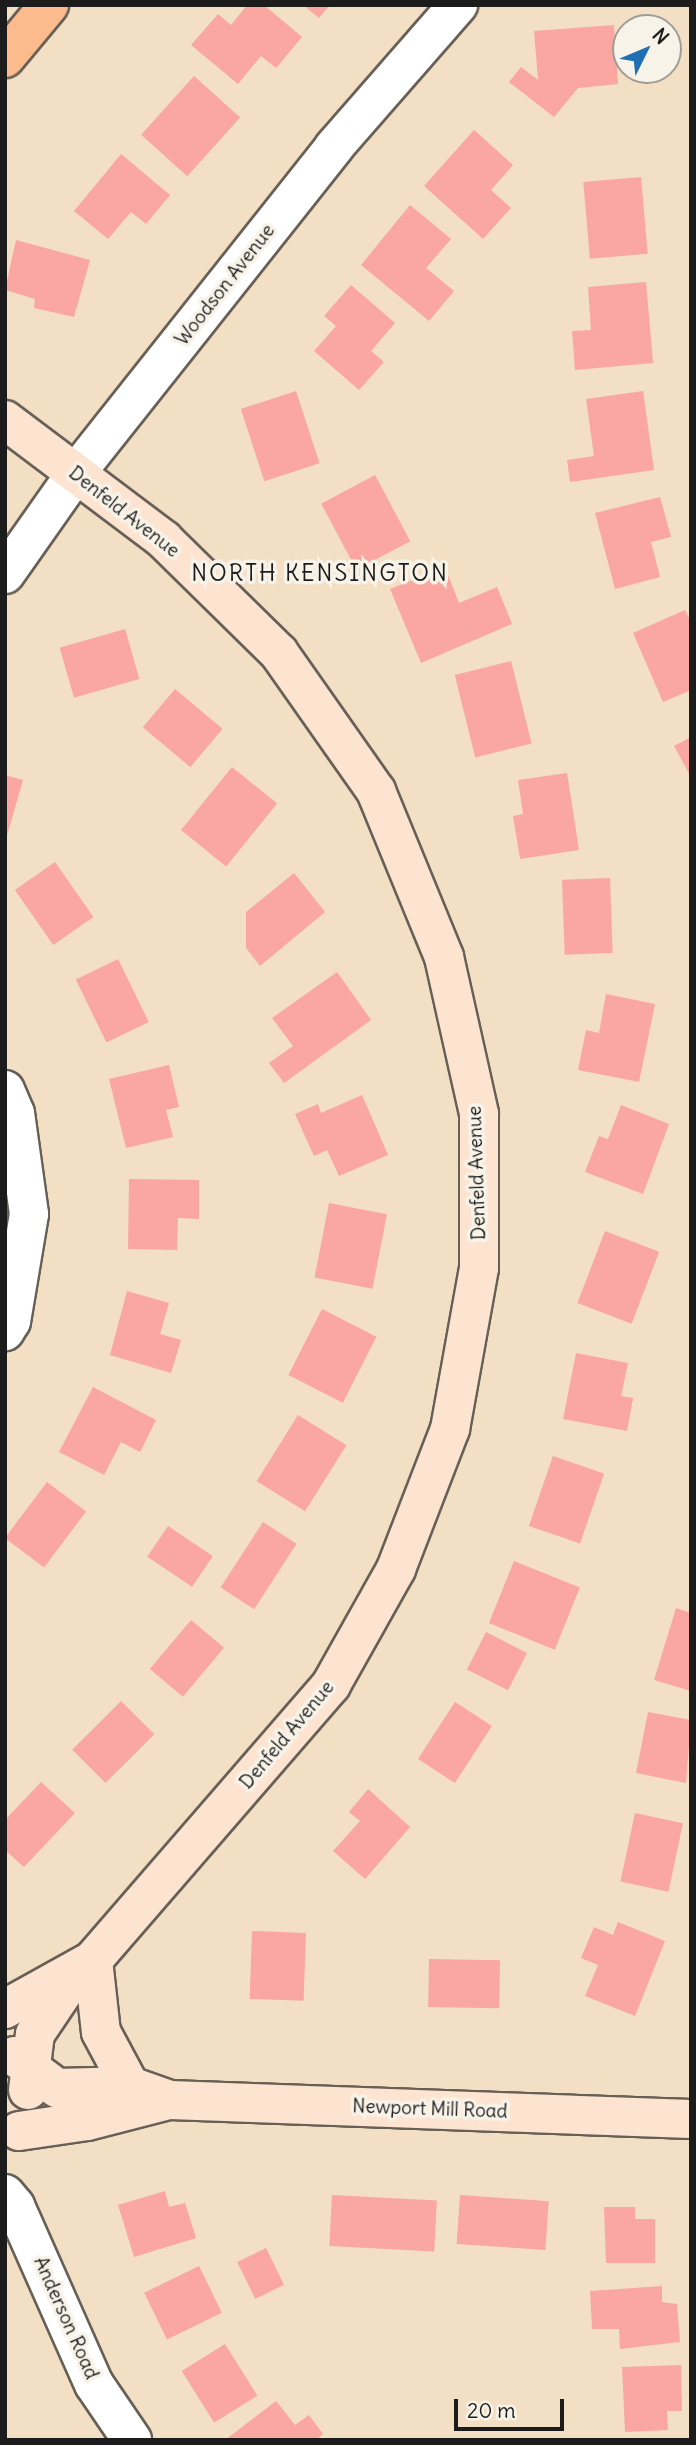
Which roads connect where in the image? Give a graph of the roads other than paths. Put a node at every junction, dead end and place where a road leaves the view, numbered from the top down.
1 (49, 5) edge
2 (458, 5) edge
3 (5, 58) edge
4 (5, 421) edge
5 (76, 473) junction
6 (5, 574) edge
7 (5, 1090) edge
8 (5, 1331) edge
9 (85, 1967) junction
10 (5, 2009) edge
11 (19, 2066) edge
12 (130, 2086) junction
13 (170, 2099) junction
14 (691, 2119) edge
15 (12, 2140) edge
16 (5, 2194) edge
17 (132, 2440) edge

1 - 3 main road
2 - 5 street, Woodson Avenue
4 - 5 street, Denfeld Avenue
5 - 6 street, Woodson Avenue
5 - 9 street, Denfeld Avenue
7 - 8 street
9 - 10 street, Denfeld Avenue
9 - 11 street, Denfeld Avenue
9 - 12 street
11 - 12 street, Newport Mill Road
11 - 15 street, Denfeld Avenue
12 - 13 street, Newport Mill Road
13 - 14 street, Newport Mill Road
13 - 15 street, Newport Mill Road
16 - 17 street, Anderson Road

